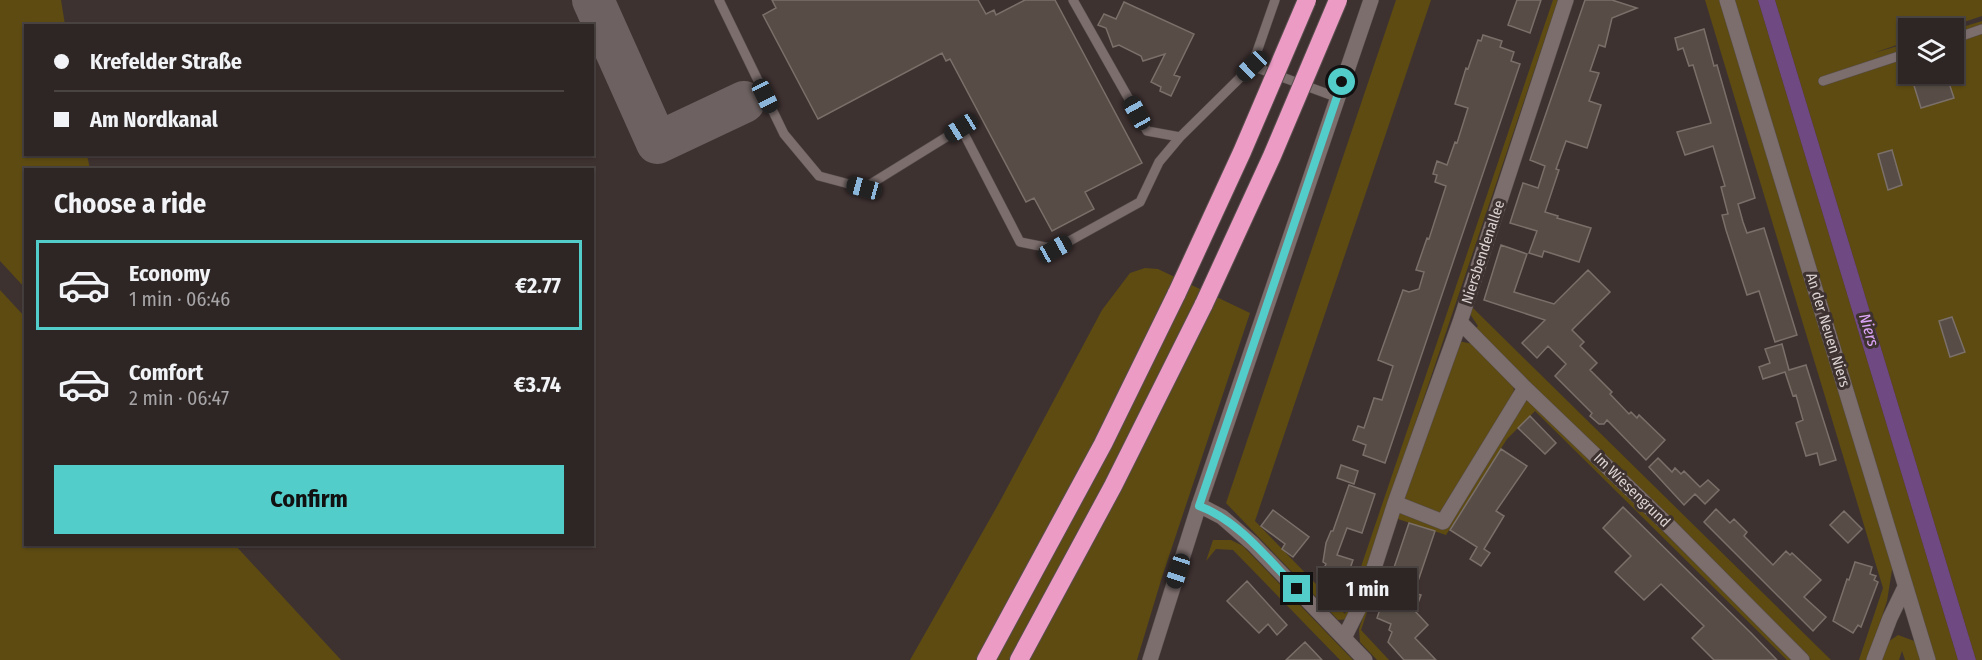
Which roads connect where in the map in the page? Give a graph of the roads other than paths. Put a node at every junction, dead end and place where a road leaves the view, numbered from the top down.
1 (1073, 0) edge
2 (1275, 0) edge
3 (1306, 0) edge
4 (1338, 0) edge
5 (1371, 0) edge
6 (1566, 0) edge
7 (1727, 0) edge
8 (720, 1) edge
9 (1982, 29) edge
10 (1964, 35) edge
11 (1898, 56) edge
12 (1252, 66) junction
13 (1823, 81) dead end
14 (1336, 97) junction
15 (1180, 137) junction
16 (1460, 322) junction
17 (1525, 388) junction
18 (1395, 503) junction
19 (1199, 506) junction
20 (1905, 587) junction
21 (1344, 638) junction
22 (986, 660) edge
23 (1019, 660) edge
24 (1150, 660) edge
25 (1365, 660) edge
26 (1802, 660) edge
27 (1874, 660) edge
28 (1928, 660) edge

1 - 15 lane
2 - 12 lane
3 - 22 highway, bridge
4 - 23 highway, bridge
5 - 14 street
6 - 16 street, Niersbendenallee
7 - 20 street, An der Neuen Niers
8 - 15 lane
9 - 10 lane
11 - 13 lane
12 - 14 lane
12 - 15 lane
14 - 19 street
16 - 17 street, Im Wiesengrund
16 - 18 street, Niersbendenallee
17 - 18 street
17 - 26 street, Im Wiesengrund
18 - 21 street, Niersbendenallee
19 - 21 street
19 - 24 street
20 - 27 street
20 - 28 street, An der Neuen Niers
21 - 25 street

